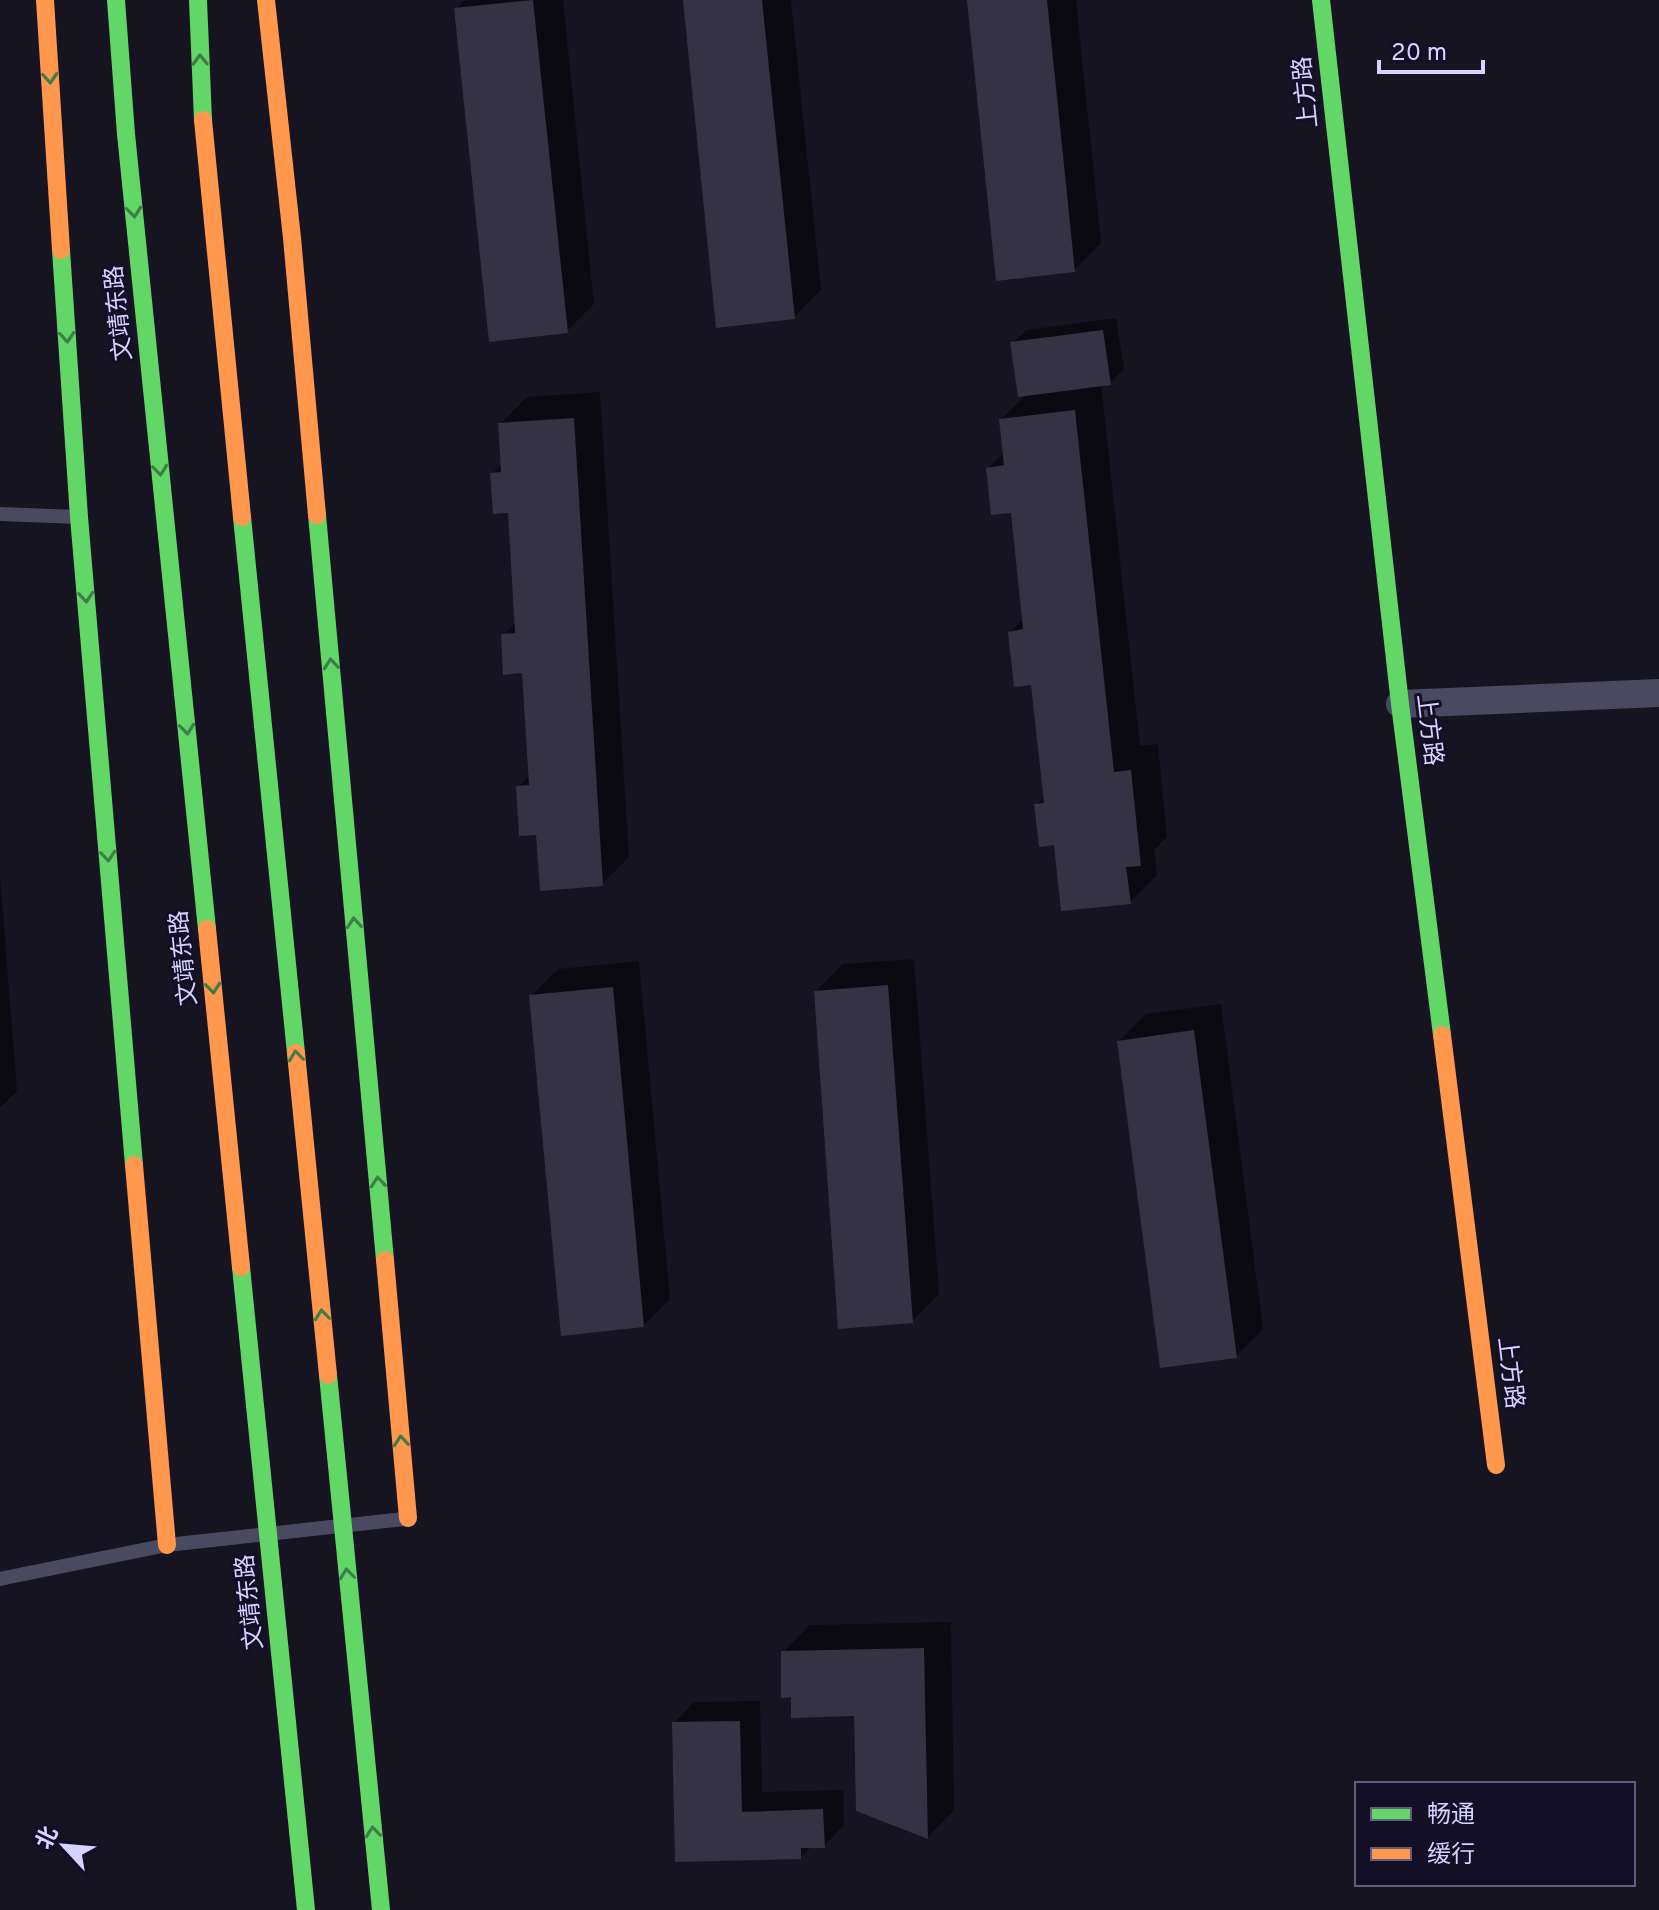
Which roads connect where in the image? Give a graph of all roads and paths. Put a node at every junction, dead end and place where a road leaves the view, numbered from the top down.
1 (45, 0) edge
2 (116, 0) edge
3 (198, 0) edge
4 (266, 0) edge
5 (1321, 0) edge
6 (0, 514) edge
7 (79, 517) junction
8 (1659, 693) edge
9 (1400, 704) junction
10 (1496, 1465) dead end
11 (408, 1518) joint
12 (167, 1545) junction
13 (0, 1579) edge
14 (306, 1910) edge
15 (381, 1910) edge

1 -> 7 main road
2 -> 14 main road, 文靖东路, bridge
15 -> 3 main road, bridge
11 -> 4 main road
5 - 9 main road, 上方路
6 - 7 lane
7 -> 12 main road
8 - 9 street
9 - 10 main road, 上方路
11 - 12 lane
12 - 13 lane

